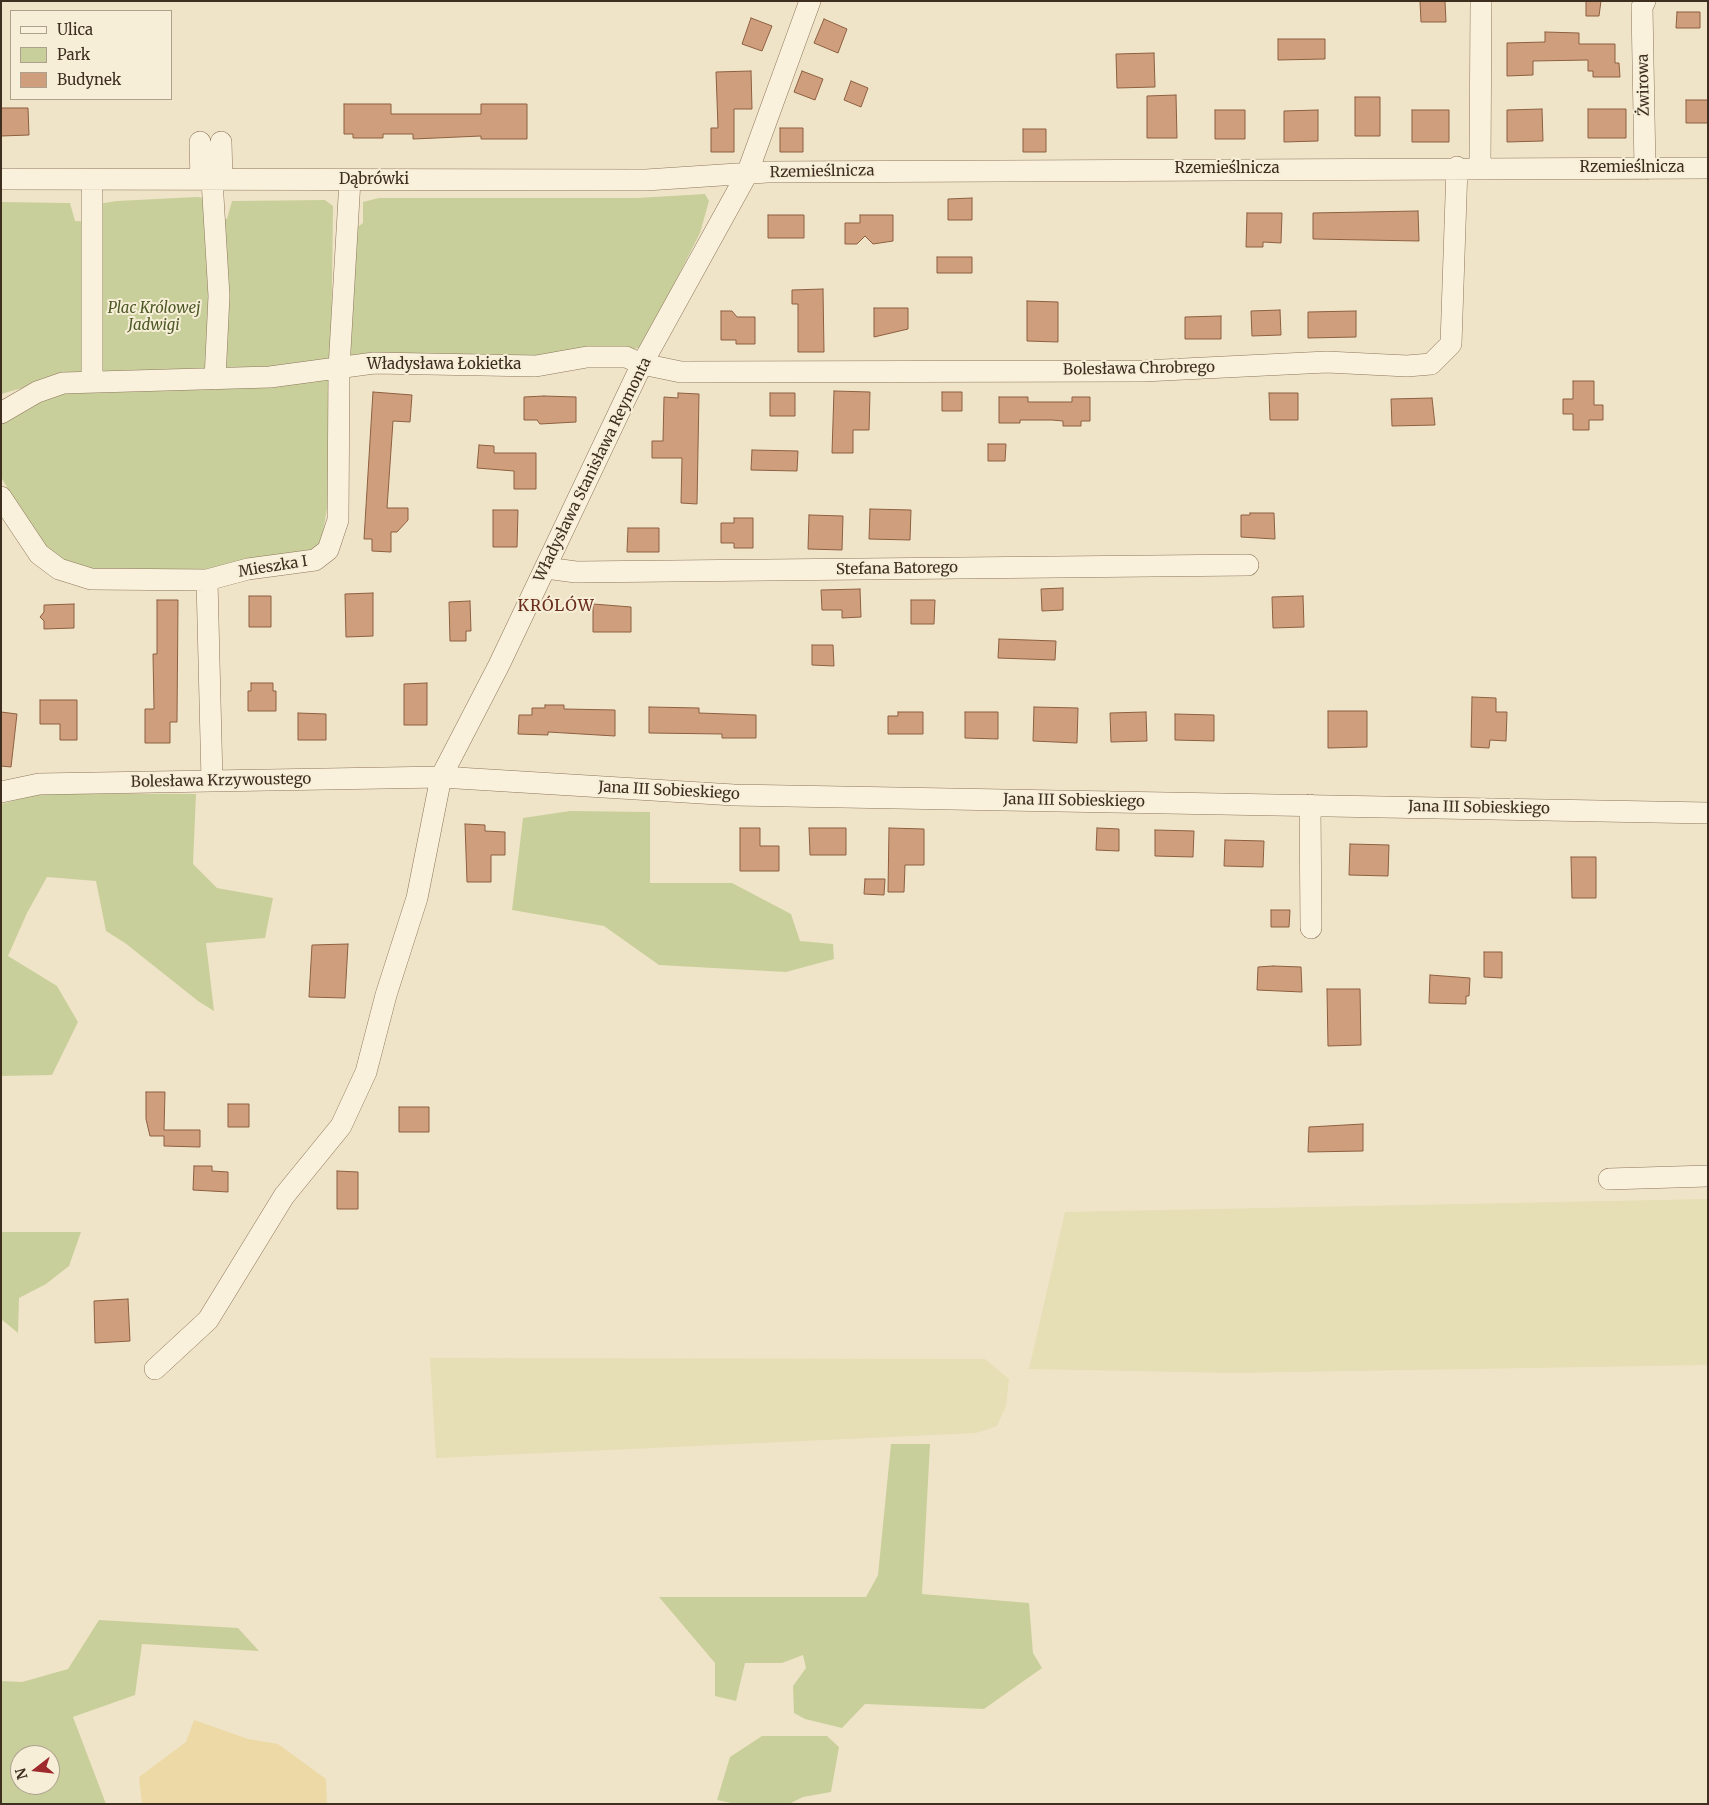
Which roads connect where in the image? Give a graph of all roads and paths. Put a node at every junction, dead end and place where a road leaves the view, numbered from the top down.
1 (810, 1) edge
2 (1482, 1) edge
3 (1645, 1) edge
4 (200, 142) dead end
5 (221, 142) dead end
6 (1456, 167) junction
7 (1480, 167) junction
8 (1708, 168) edge
9 (1645, 169) junction
10 (747, 174) junction
11 (1, 179) edge
12 (211, 180) junction
13 (350, 180) junction
14 (92, 192) dead end
15 (642, 364) junction
16 (340, 368) junction
17 (215, 379) junction
18 (92, 380) junction
19 (1, 414) edge
20 (1, 497) edge
21 (1248, 565) dead end
22 (546, 568) junction
23 (207, 580) junction
24 (441, 777) junction
25 (212, 781) junction
26 (1, 792) edge
27 (1310, 804) junction
28 (1708, 813) edge
29 (1311, 928) dead end
30 (1708, 1176) edge
31 (1608, 1179) dead end
32 (155, 1369) dead end

1 - 10 street, Władysława Stanisława Reymonta
2 - 7 street
3 - 9 street, Żwirowa
4 - 12 street
5 - 12 street
6 - 7 street, Rzemieślnicza
6 - 10 street, Rzemieślnicza
6 - 15 street, Bolesława Chrobrego
7 - 9 street, Rzemieślnicza
8 - 9 street, Rzemieślnicza
10 - 13 street, Dąbrówki
10 - 15 street, Władysława Stanisława Reymonta
11 - 12 street, Dąbrówki
12 - 13 street, Dąbrówki
12 - 17 street
13 - 16 street, Mieszka I
14 - 18 street
15 - 16 street, Władysława Łokietka
15 - 22 street, Władysława Stanisława Reymonta
16 - 17 street, Władysława Łokietka
16 - 23 street, Mieszka I
17 - 18 street, Władysława Łokietka
18 - 19 street, Władysława Łokietka
20 - 23 street, Mieszka I
21 - 22 street, Stefana Batorego
22 - 24 street, Władysława Stanisława Reymonta
23 - 25 street
24 - 25 street, Bolesława Krzywoustego
24 - 27 street, Jana III Sobieskiego
24 - 32 street, Władysława Stanisława Reymonta
25 - 26 street, Bolesława Krzywoustego
27 - 28 street, Jana III Sobieskiego
27 - 29 street
30 - 31 street

